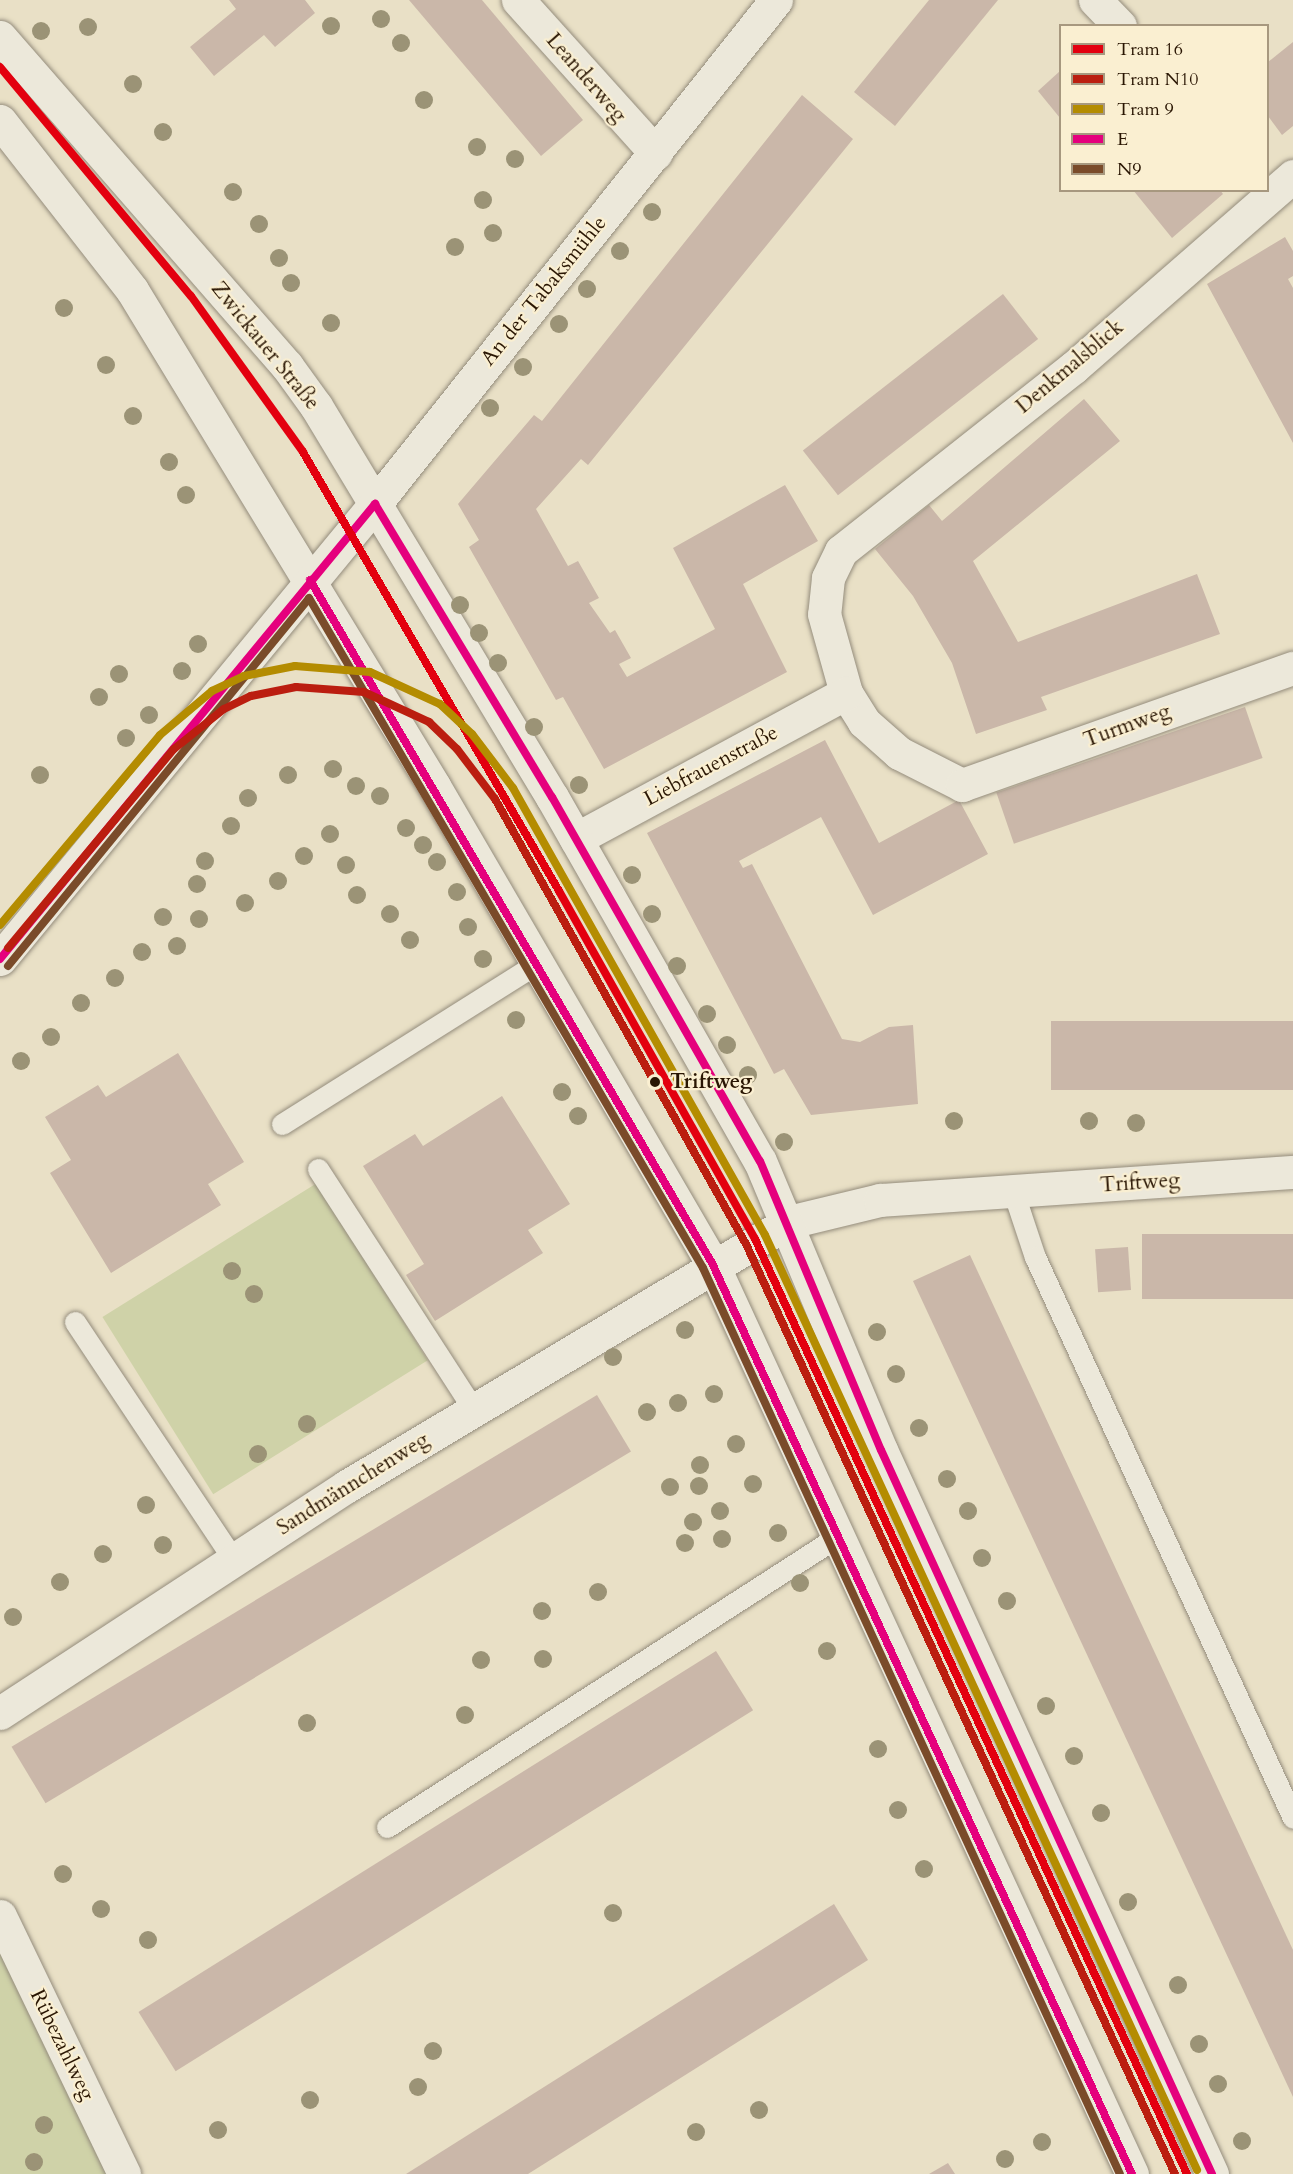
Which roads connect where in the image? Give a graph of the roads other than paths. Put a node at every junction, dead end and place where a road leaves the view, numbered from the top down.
1 (518, 0) edge
2 (776, 0) edge
3 (1095, 0) edge
4 (1118, 24) edge
5 (0, 37) edge
6 (0, 121) edge
7 (656, 153) junction
8 (1284, 181) edge
9 (375, 504) junction
10 (310, 580) junction
11 (1293, 668) edge
12 (846, 693) junction
13 (576, 839) junction
14 (0, 958) edge
15 (538, 963) junction
16 (282, 1124) dead end
17 (318, 1169) dead end
18 (1293, 1172) edge
19 (1013, 1191) junction
20 (789, 1221) junction
21 (712, 1263) junction
22 (75, 1322) dead end
23 (472, 1409) junction
24 (840, 1535) junction
25 (234, 1560) junction
26 (0, 1713) edge
27 (1293, 1818) edge
28 (387, 1827) dead end
29 (0, 1916) edge
30 (124, 2174) edge
31 (1132, 2174) edge
32 (1212, 2174) edge

1 - 7 main road, Leanderweg
2 - 7 main road, An der Tabaksmühle
3 - 4 main road
5 - 9 main road, Zwickauer Straße
6 - 10 main road
7 - 9 main road, An der Tabaksmühle
8 - 12 main road, Denkmalsblick
9 - 10 main road, An der Tabaksmühle
9 - 13 main road, Zwickauer Straße
10 - 14 main road, An der Tabaksmühle
10 - 15 main road
11 - 12 main road, Turmweg
12 - 13 main road, Liebfrauenstraße
13 - 20 main road, Zwickauer Straße
15 - 16 lane
15 - 21 main road
17 - 23 lane
18 - 19 main road, Triftweg
19 - 20 main road, Triftweg
19 - 27 lane
20 - 21 main road, Triftweg
20 - 32 main road, Zwickauer Straße
21 - 23 main road, Sandmännchenweg
21 - 24 main road
22 - 25 lane
23 - 25 main road, Sandmännchenweg
24 - 28 lane
24 - 31 main road
25 - 26 main road, Sandmännchenweg
29 - 30 main road, Rübezahlweg

